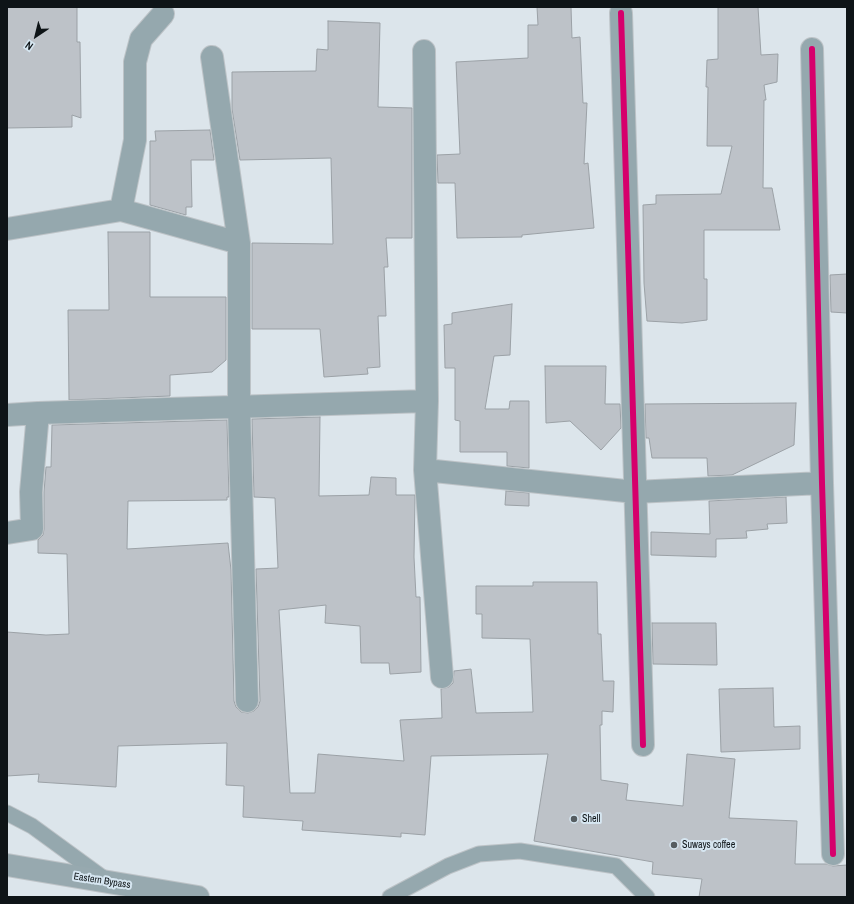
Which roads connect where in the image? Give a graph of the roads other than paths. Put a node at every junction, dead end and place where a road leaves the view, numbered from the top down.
1 (621, 12) dead end
2 (163, 14) dead end
3 (812, 49) dead end
4 (424, 51) dead end
5 (212, 58) dead end
6 (121, 210) junction
7 (7, 229) edge
8 (239, 243) junction
9 (427, 401) junction
10 (238, 407) junction
11 (38, 413) junction
12 (7, 415) edge
13 (425, 470) junction
14 (822, 483) junction
15 (635, 492) junction
16 (7, 533) edge
17 (442, 677) dead end
18 (247, 700) dead end
19 (642, 745) dead end
20 (7, 813) edge
21 (833, 854) dead end
22 (7, 865) edge
23 (110, 883) junction
24 (198, 897) edge
25 (390, 897) edge
26 (647, 897) edge

1 - 15 street
2 - 6 street
3 - 14 street
4 - 9 street
5 - 8 street
6 - 7 street
6 - 8 street
8 - 10 street
9 - 10 street
9 - 13 street
10 - 11 street
10 - 18 street
11 - 12 street
11 - 16 street
13 - 15 street
13 - 17 street
14 - 15 street
14 - 21 street
15 - 19 street
20 - 23 lane
22 - 23 main road, Eastern Bypass
23 - 24 main road, Eastern Bypass
25 - 26 lane

